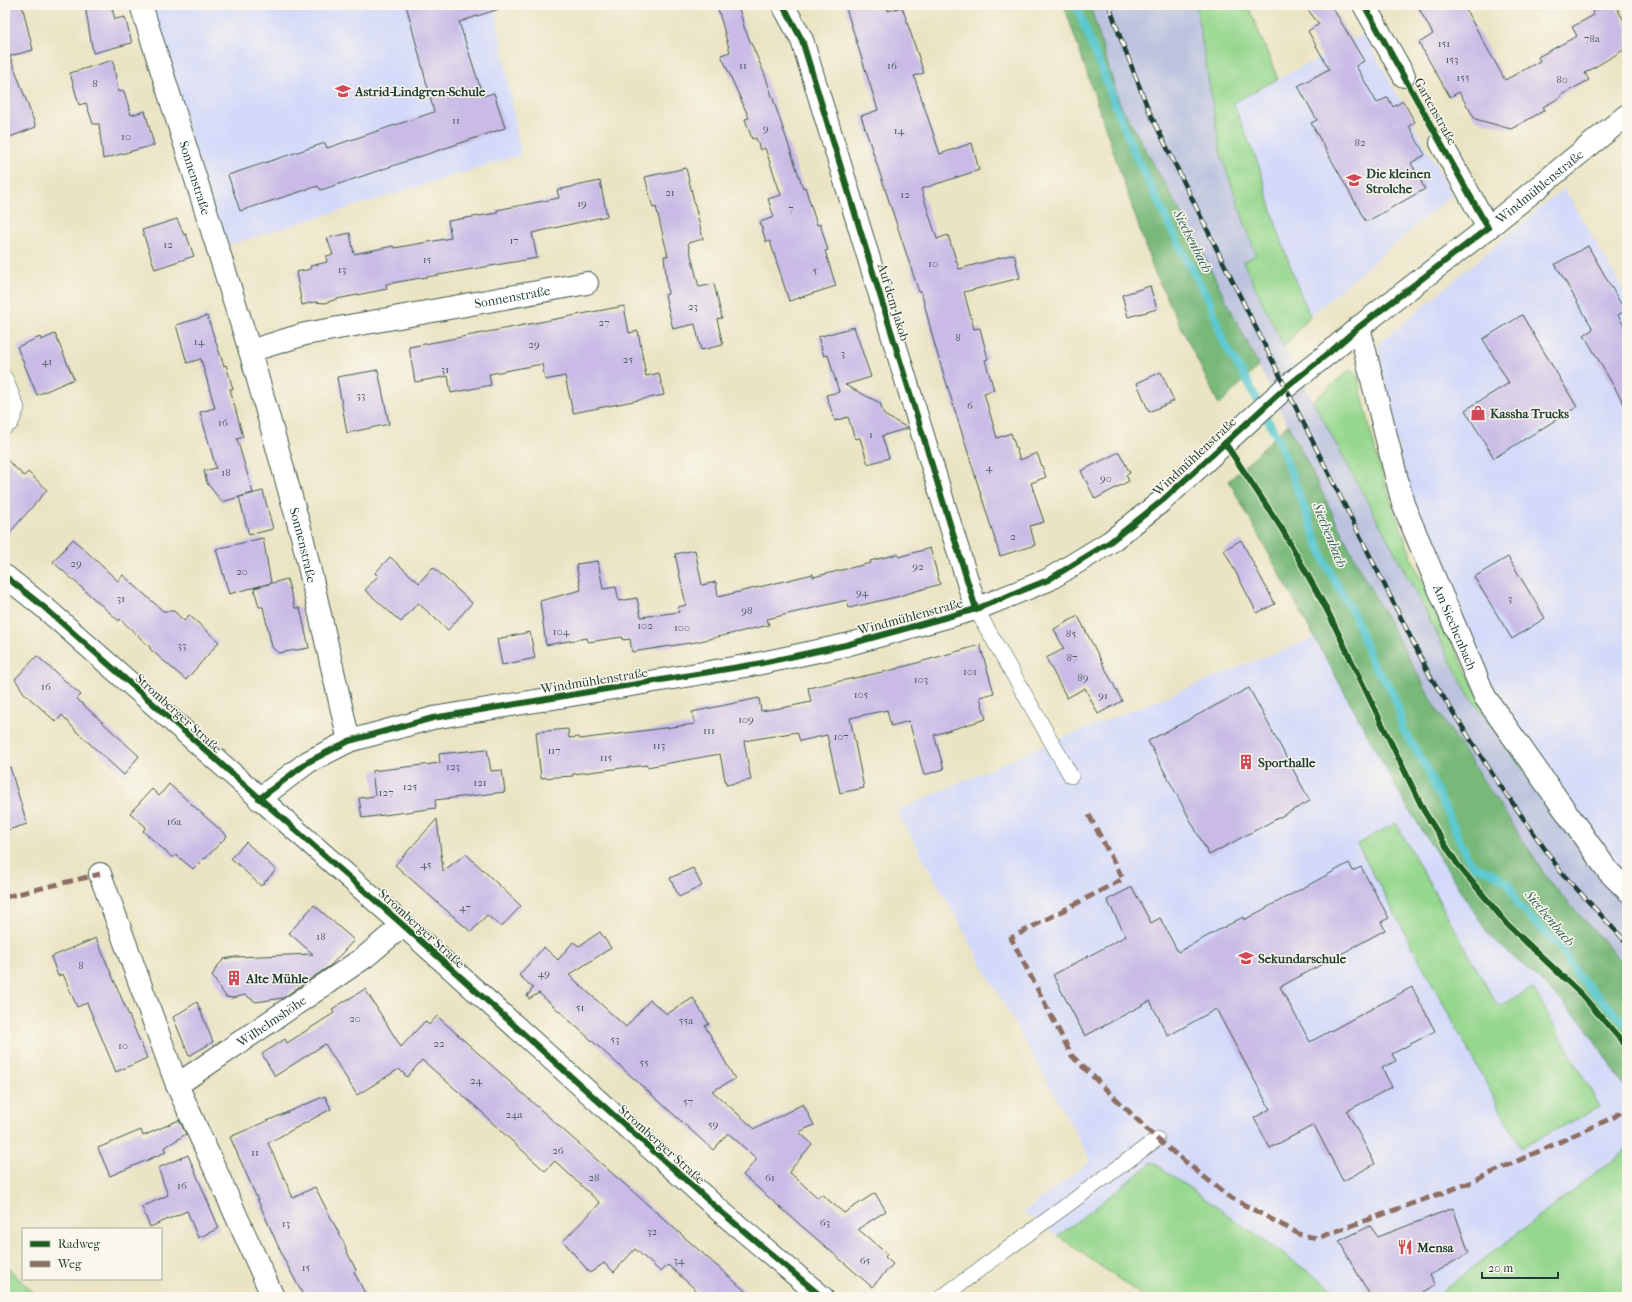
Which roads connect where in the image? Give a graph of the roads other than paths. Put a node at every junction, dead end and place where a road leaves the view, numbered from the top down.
1 (141, 5) edge
2 (783, 5) edge
3 (1364, 5) edge
4 (1404, 76) dead end
5 (1627, 115) edge
6 (1441, 143) dead end
7 (1488, 228) junction
8 (587, 283) dead end
9 (1359, 327) junction
10 (250, 351) junction
11 (5, 378) edge
12 (5, 427) edge
13 (5, 576) edge
14 (976, 609) junction
15 (349, 741) junction
16 (1070, 776) dead end
17 (259, 799) junction
18 (100, 874) dead end
19 (1627, 890) edge
20 (403, 925) junction
21 (177, 1085) junction
22 (1157, 1139) dead end
23 (273, 1297) edge
24 (822, 1297) edge
25 (942, 1297) edge

1 - 10 street, Sonnenstraße
2 - 14 street, Auf dem Jakob
3 - 4 street, Gartenstraße
5 - 7 street, Windmühlenstraße
6 - 7 street, Gartenstraße
7 - 9 street, Windmühlenstraße
8 - 10 street, Sonnenstraße
9 - 14 street, Windmühlenstraße
9 - 19 street, Am Siechenbach
10 - 15 street, Sonnenstraße
11 - 12 lane
13 - 17 street, Stromberger Straße
14 - 15 street, Windmühlenstraße
14 - 16 lane
15 - 17 street, Windmühlenstraße
17 - 20 street, Stromberger Straße
18 - 21 street
20 - 21 street, Wilhelmshöhe
20 - 24 street, Stromberger Straße
21 - 23 street
22 - 25 lane

